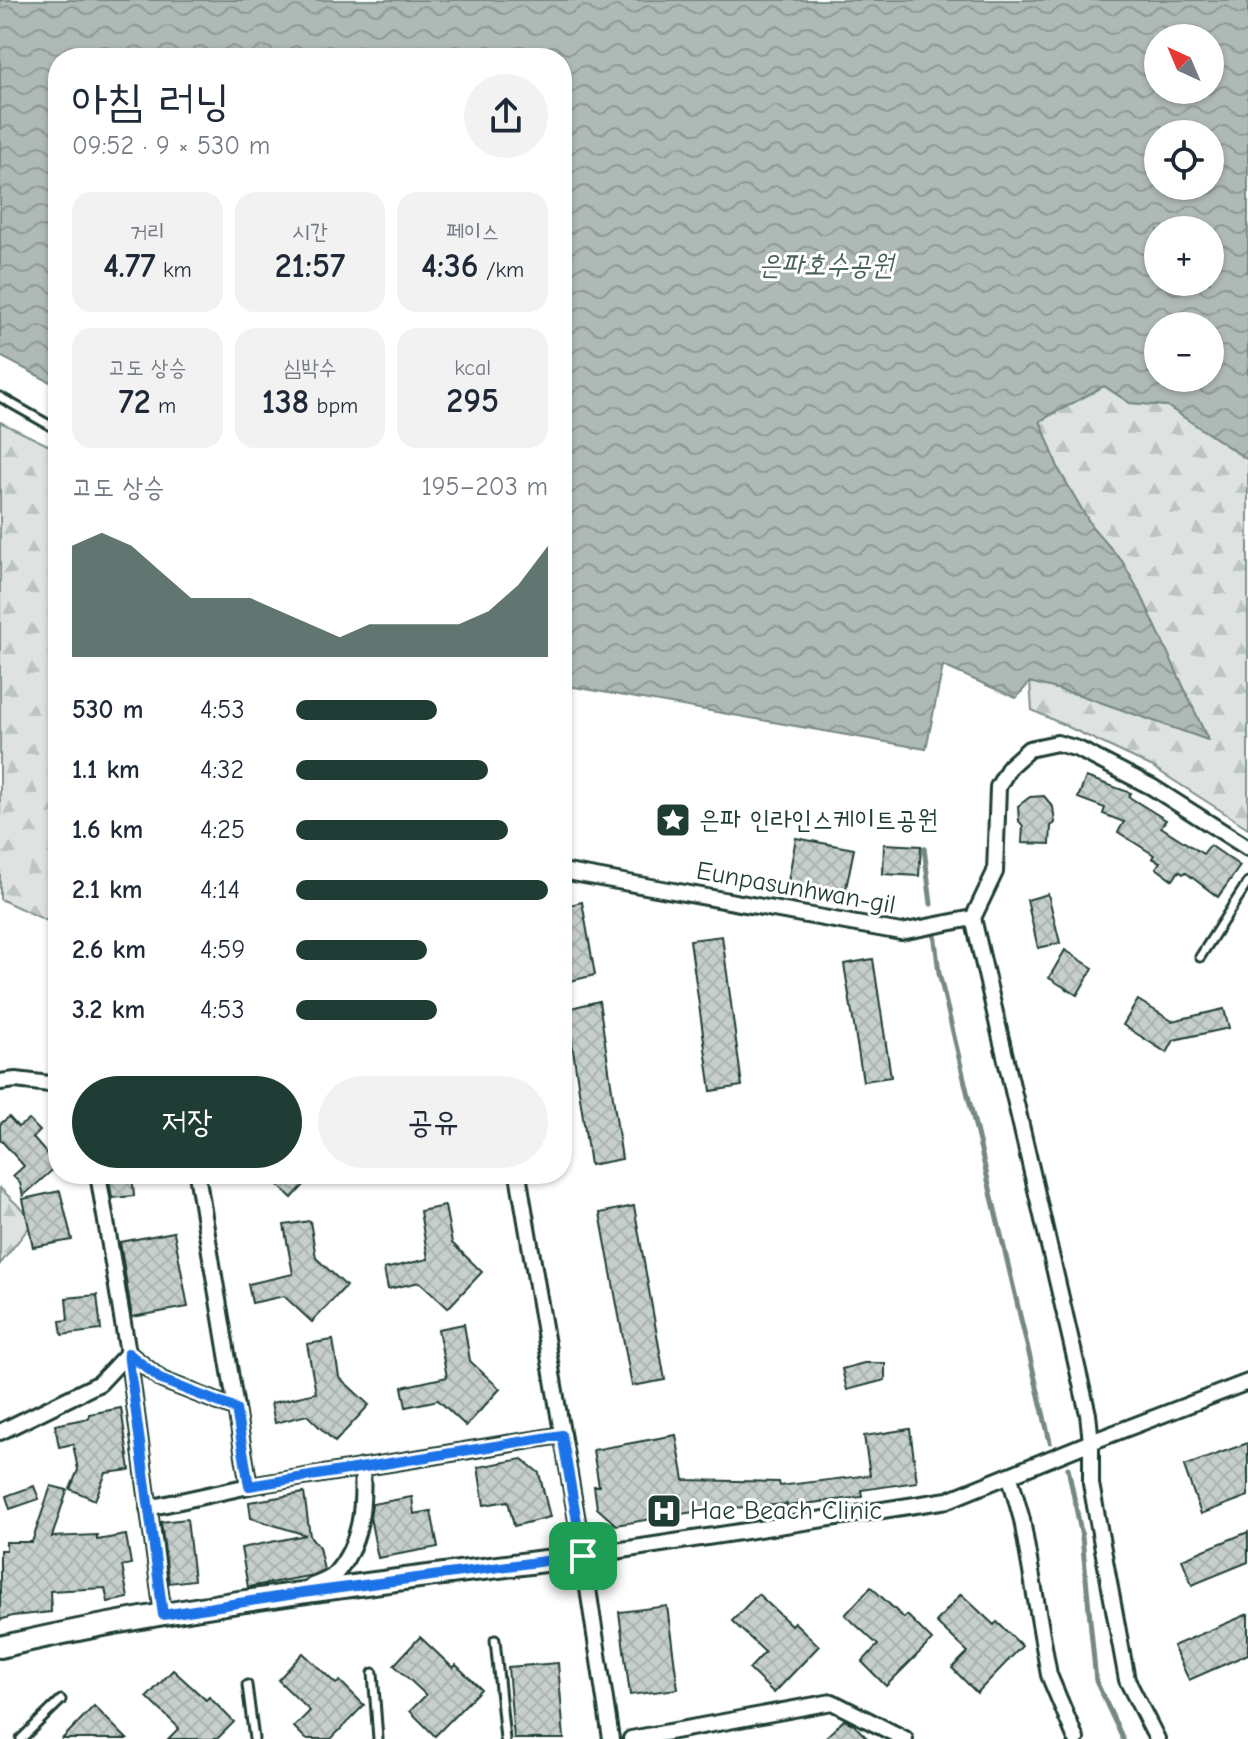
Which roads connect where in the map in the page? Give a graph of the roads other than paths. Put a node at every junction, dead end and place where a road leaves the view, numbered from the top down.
1 (0, 397) edge
2 (48, 424) edge
3 (1248, 848) edge
4 (572, 873) edge
5 (1248, 882) edge
6 (973, 918) junction
7 (1200, 957) dead end
8 (0, 1082) edge
9 (48, 1084) edge
10 (100, 1184) edge
11 (199, 1184) edge
12 (520, 1184) edge
13 (128, 1353) junction
14 (1248, 1382) edge
15 (236, 1409) junction
16 (0, 1432) edge
17 (562, 1435) junction
18 (1091, 1442) junction
19 (362, 1467) junction
20 (1010, 1477) junction
21 (249, 1486) junction
22 (148, 1508) junction
23 (583, 1556) junction
24 (295, 1594) junction
25 (163, 1615) junction
26 (495, 1640) dead end
27 (0, 1647) edge
28 (373, 1673) dead end
29 (247, 1685) dead end
30 (61, 1700) dead end
31 (21, 1739) edge
32 (254, 1739) edge
33 (378, 1739) edge
34 (505, 1739) edge
35 (611, 1739) edge
36 (631, 1739) edge
37 (905, 1739) edge
38 (1076, 1739) edge
39 (1157, 1739) edge

1 - 2 lane
3 - 6 street
4 - 6 street, Eunpasunhwan-gil
5 - 7 lane
6 - 18 street
8 - 9 street
10 - 13 street
11 - 15 street
12 - 17 street
13 - 15 street
13 - 16 street
13 - 22 street
14 - 18 street
15 - 21 street
17 - 19 street
17 - 23 street
18 - 20 street
18 - 39 street
19 - 21 street
19 - 24 street
20 - 23 street
20 - 38 street
21 - 22 street
22 - 25 street
23 - 24 street
23 - 35 street
24 - 25 street
25 - 27 street
26 - 34 lane
28 - 33 lane
29 - 32 lane
30 - 31 lane
36 - 37 street

